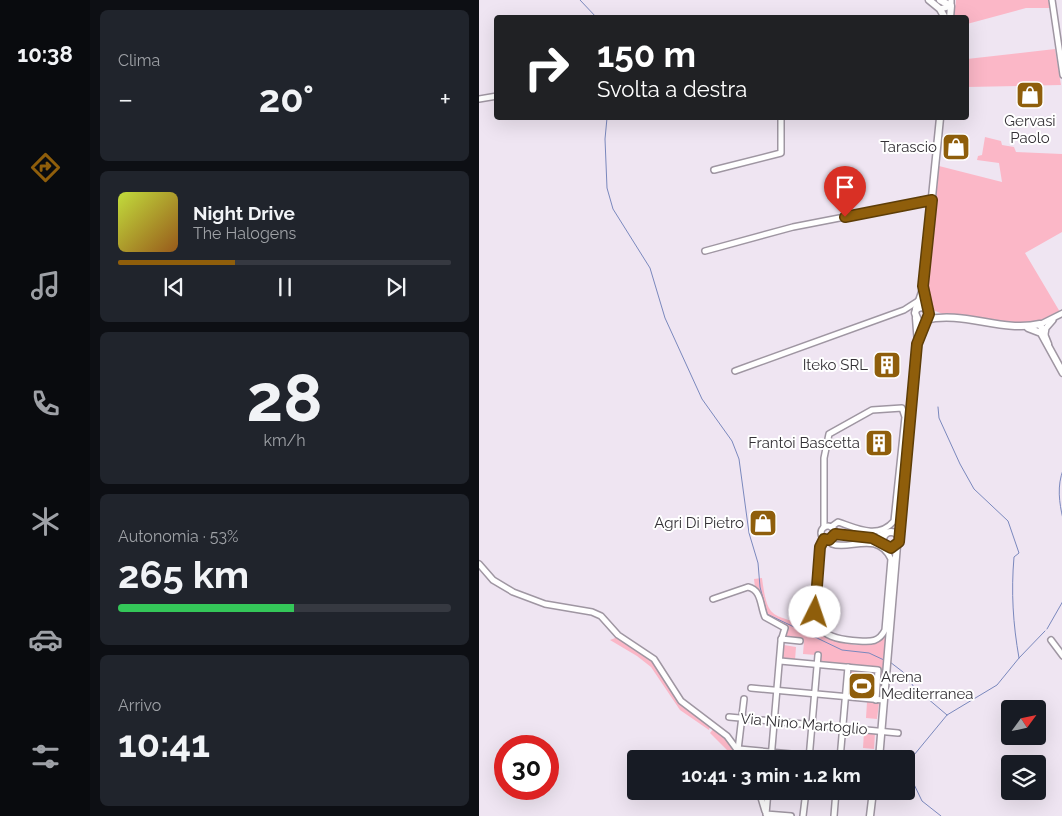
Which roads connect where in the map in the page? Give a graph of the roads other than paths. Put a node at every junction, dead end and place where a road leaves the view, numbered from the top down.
1 (929, 0) edge
2 (940, 0) edge
3 (1052, 0) edge
4 (951, 3) edge
5 (940, 9) junction
6 (943, 15) edge
7 (1062, 75) edge
8 (494, 97) edge
9 (479, 100) edge
10 (781, 120) edge
11 (940, 120) edge
12 (713, 170) dead end
13 (932, 200) junction
14 (705, 251) dead end
15 (923, 286) junction
16 (904, 310) junction
17 (920, 310) junction
18 (1062, 312) edge
19 (944, 317) junction
20 (1054, 319) junction
21 (926, 320) junction
22 (1040, 324) junction
23 (1022, 326) junction
24 (1043, 334) junction
25 (917, 344) junction
26 (735, 371) dead end
27 (1062, 372) edge
28 (901, 520) junction
29 (824, 527) junction
30 (831, 527) junction
31 (889, 532) junction
32 (835, 534) junction
33 (872, 538) junction
34 (827, 539) junction
35 (898, 541) junction
36 (885, 545) junction
37 (896, 563) junction
38 (479, 564) edge
39 (713, 599) dead end
40 (781, 640) junction
41 (1051, 640) dead end
42 (800, 642) dead end
43 (818, 655) dead end
44 (1062, 656) edge
45 (780, 661) junction
46 (817, 664) junction
47 (848, 667) junction
48 (751, 688) dead end
49 (777, 691) junction
50 (815, 694) junction
51 (845, 697) junction
52 (744, 699) dead end
53 (876, 700) junction
54 (883, 700) junction
55 (729, 717) dead end
56 (742, 718) junction
57 (775, 721) junction
58 (812, 725) junction
59 (843, 728) junction
60 (880, 731) junction
61 (898, 733) dead end
62 (739, 749) junction
63 (750, 750) edge
64 (772, 750) edge
65 (810, 750) edge
66 (841, 750) edge
67 (878, 750) edge
68 (762, 800) edge
69 (768, 800) edge
70 (804, 800) edge
71 (836, 800) edge
72 (873, 800) edge
73 (767, 815) edge
74 (791, 816) edge
75 (803, 816) edge
76 (834, 816) edge
77 (871, 816) edge

1 - 5 main road
2 - 4 main road
3 - 7 street
4 - 5 street
5 - 6 main road
8 - 9 street
10 - 12 street
11 - 13 main road
13 - 14 street
13 - 15 main road
15 - 17 main road
15 - 17 main road
16 - 17 street
16 - 17 street
16 - 26 street
17 - 19 main road
17 - 21 main road
17 - 21 main road
17 - 25 main road
18 - 20 street
19 - 21 main road
19 - 23 main road
20 - 22 street
20 - 24 street
21 - 25 main road
22 - 23 main road
22 - 24 main road
23 - 24 main road
24 - 27 main road
25 - 28 main road
28 - 31 main road
28 - 35 main road
29 - 30 street
29 - 30 street
29 - 34 street
30 - 32 street
31 - 33 street
31 - 35 main road
31 - 36 main road
32 - 33 street
32 - 34 street
33 - 36 street
34 - 34 street
35 - 36 main road
35 - 37 main road
36 - 37 main road
37 - 54 main road
38 - 62 street
39 - 40 street
40 - 42 street
40 - 45 street
41 - 44 street
43 - 46 street
45 - 46 street
45 - 49 street
46 - 47 street
46 - 50 street
47 - 51 street
47 - 53 street
48 - 49 street
49 - 50 street
49 - 57 street
50 - 51 street
50 - 58 street
51 - 53 street
51 - 59 street
52 - 56 street
53 - 54 street
54 - 60 main road
55 - 56 street, Via Nino Martoglio
56 - 57 street, Via Nino Martoglio
56 - 62 street
57 - 58 street, Via Nino Martoglio
57 - 64 street
58 - 59 street, Via Nino Martoglio
58 - 65 street
59 - 60 street, Via Nino Martoglio
59 - 66 street
60 - 61 street, Via Nino Martoglio
60 - 67 main road
62 - 63 street
68 - 73 street
69 - 73 street
70 - 75 street
71 - 76 street
72 - 77 main road
73 - 74 street

